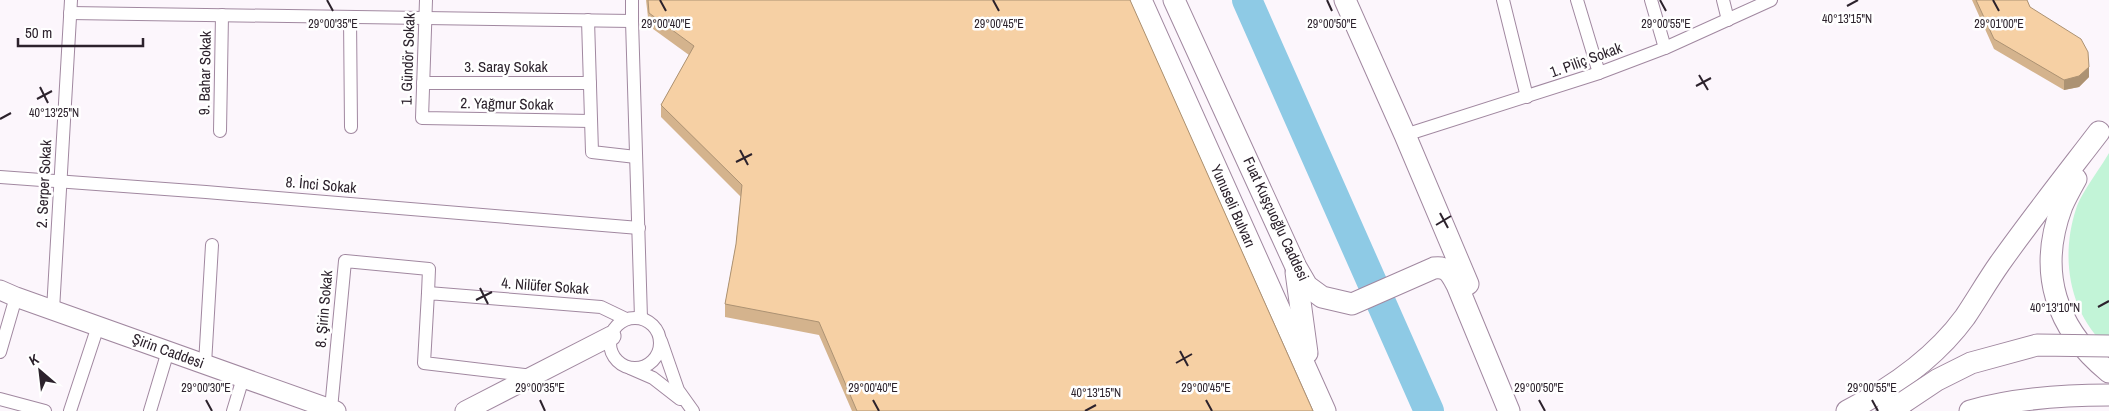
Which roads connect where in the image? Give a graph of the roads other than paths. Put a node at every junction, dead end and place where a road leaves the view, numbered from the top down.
1 (426, 0) edge
2 (632, 0) edge
3 (1141, 0) edge
4 (1174, 0) edge
5 (1345, 0) edge
6 (1502, 0) edge
7 (1577, 0) edge
8 (1650, 0) edge
9 (1723, 0) edge
10 (1771, 0) edge
11 (71, 6) edge
12 (222, 15) junction
13 (350, 17) junction
14 (425, 18) junction
15 (588, 20) junction
16 (1728, 20) junction
17 (632, 21) junction
18 (1665, 48) junction
19 (1599, 73) junction
20 (423, 83) junction
21 (590, 83) junction
22 (1528, 97) junction
23 (422, 118) joint
24 (591, 121) junction
25 (2104, 124) edge
26 (351, 127) dead end
27 (220, 131) dead end
28 (1405, 136) junction
29 (636, 157) junction
30 (0, 177) edge
31 (60, 180) junction
32 (638, 228) junction
33 (212, 245) dead end
34 (1296, 267) junction
35 (8, 293) edge
36 (428, 293) junction
37 (53, 310) junction
38 (641, 318) junction
39 (626, 320) junction
40 (98, 326) junction
41 (611, 336) junction
42 (660, 340) junction
43 (2109, 346) edge
44 (0, 351) edge
45 (168, 351) junction
46 (205, 364) junction
47 (629, 367) junction
48 (2109, 372) edge
49 (533, 376) junction
50 (243, 378) junction
51 (1314, 388) junction
52 (2109, 394) edge
53 (0, 399) edge
54 (1896, 406) edge
55 (323, 409) edge
56 (692, 409) edge
57 (45, 411) edge
58 (70, 411) edge
59 (150, 411) edge
60 (233, 411) edge
61 (465, 411) edge
62 (1325, 411) edge
63 (1508, 411) edge
64 (1522, 411) edge
65 (1847, 411) edge
66 (1970, 411) edge

1 - 14 street, 1. Gündör Sokak
2 - 17 street
3 - 51 main road, Yunuseli Bulvarı
4 - 34 main road, Fuat Kuşçuoğlu Caddesi
5 - 28 main road
6 - 22 street
7 - 19 street
8 - 18 street
9 - 16 street
10 - 16 street, 1. Piliç Sokak
11 - 12 street
11 - 31 street, 2. Serper Sokak
12 - 13 street
12 - 27 street, 9. Bahar Sokak
13 - 14 street
13 - 26 street
14 - 15 street
14 - 20 street, 1. Gündör Sokak
15 - 17 street
15 - 21 street
16 - 18 street, 1. Piliç Sokak
17 - 29 street
18 - 19 street, 1. Piliç Sokak
19 - 22 street, 1. Piliç Sokak
20 - 21 street, 3. Saray Sokak
20 - 23 street, 1. Gündör Sokak
21 - 24 street
22 - 28 street, 1. Piliç Sokak
23 - 24 street, 2. Yağmur Sokak
24 - 29 street
25 - 48 main road
25 - 65 main road
28 - 64 main road
29 - 32 street
30 - 31 street, 8. İnci Sokak
31 - 32 street, 8. İnci Sokak
31 - 37 street, 2. Serper Sokak
32 - 38 street
33 - 46 street
34 - 51 main road
34 - 63 main road, Fuat Kuşçuoğlu Caddesi
35 - 37 street, Şirin Caddesi
35 - 44 street
36 - 39 street, 4. Nilüfer Sokak
36 - 49 street
36 - 55 street, 8. Şirin Sokak
37 - 40 street, Şirin Caddesi
38 - 39 street
38 - 42 street
39 - 41 street
40 - 45 street, Şirin Caddesi
40 - 58 street
41 - 47 street
41 - 49 street
42 - 47 street
42 - 56 street
43 - 54 main road, bridge
45 - 46 street, Şirin Caddesi
45 - 59 street
46 - 50 street, Şirin Caddesi
47 - 56 street
49 - 61 street
50 - 55 street, Şirin Caddesi
50 - 60 street
51 - 62 main road, Yunuseli Bulvarı
52 - 66 main road
53 - 57 street

